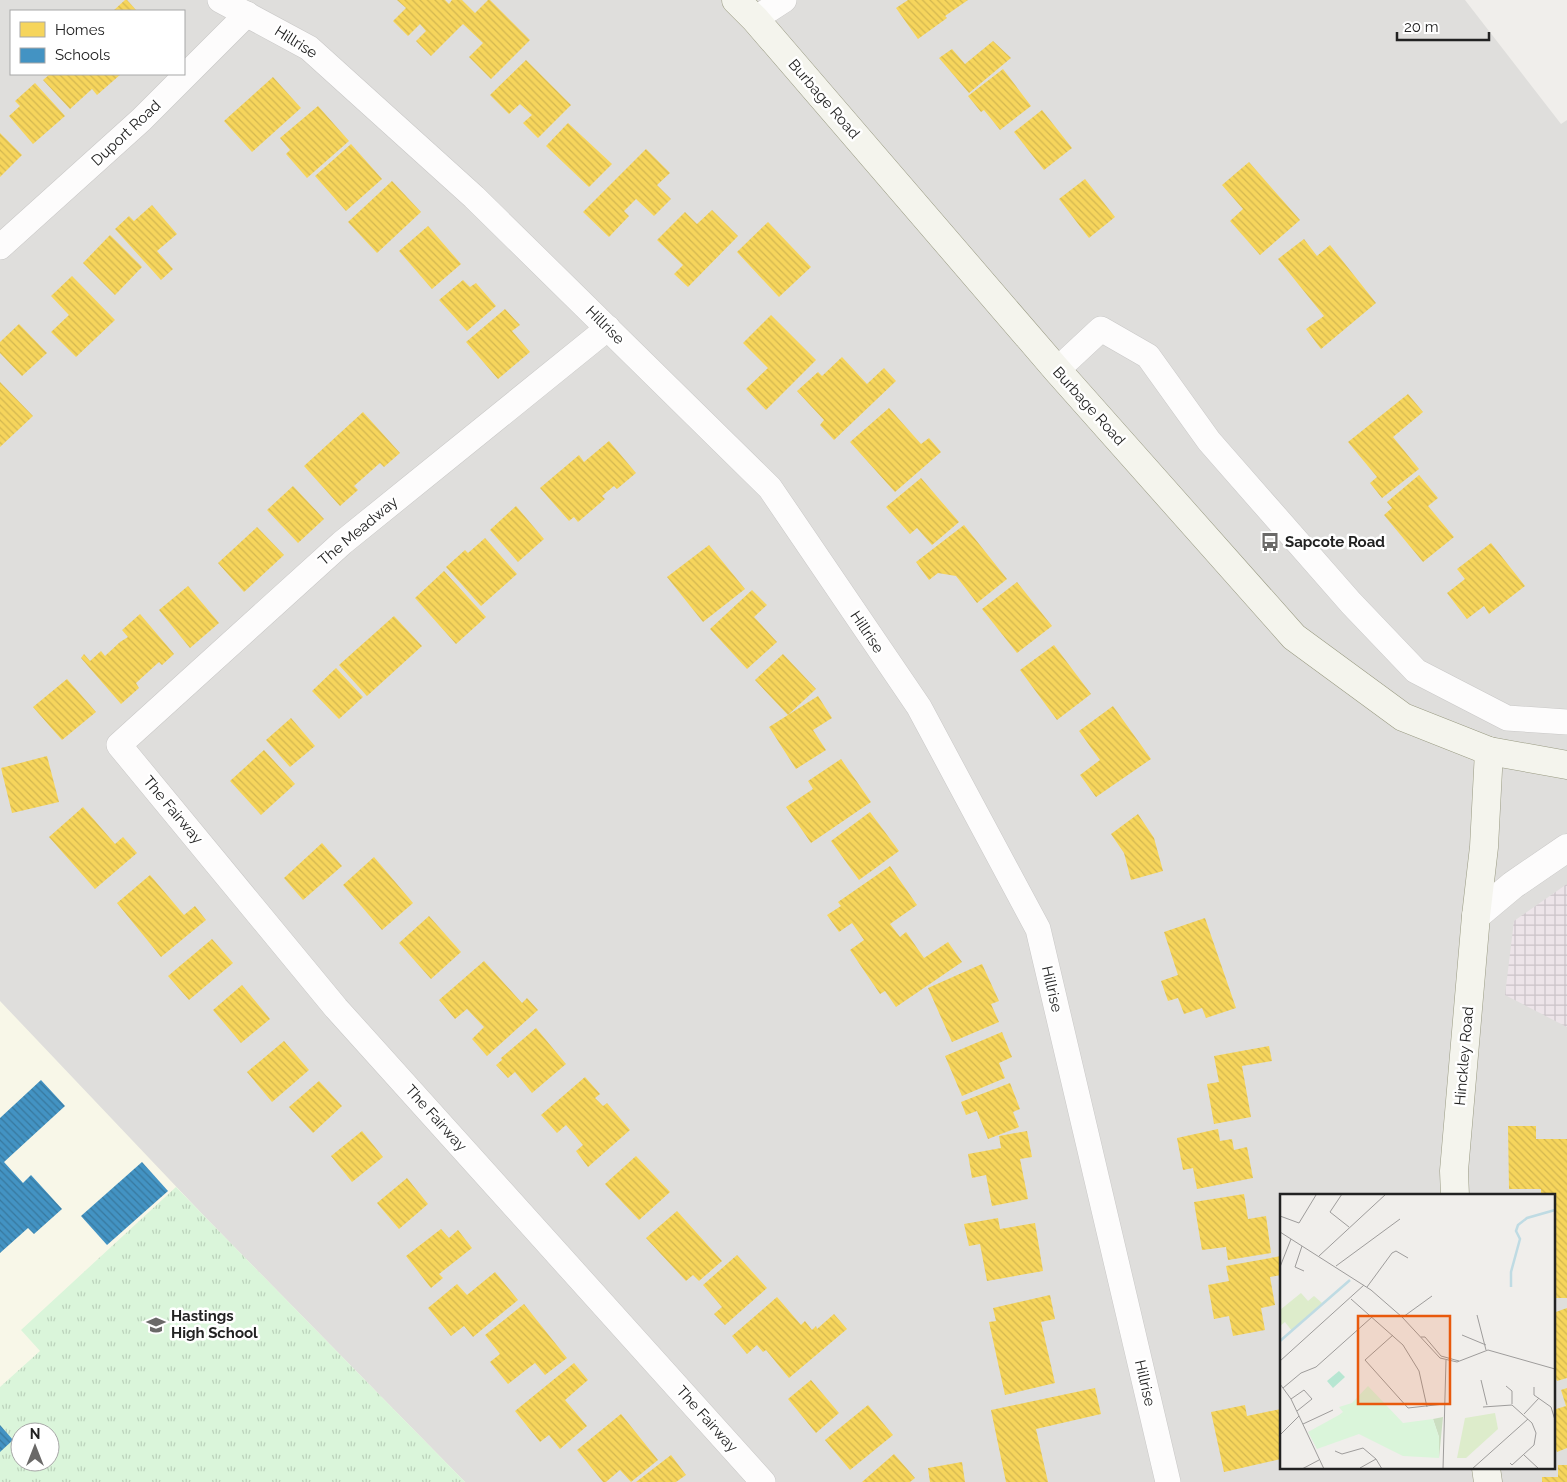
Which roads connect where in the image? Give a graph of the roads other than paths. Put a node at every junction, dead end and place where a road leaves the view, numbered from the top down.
1 (220, 0) edge
2 (736, 0) edge
3 (784, 0) edge
4 (247, 14) junction
5 (755, 19) junction
6 (0, 247) edge
7 (608, 328) junction
8 (1057, 370) junction
9 (1567, 722) edge
10 (119, 745) joint
11 (1490, 751) junction
12 (1567, 765) edge
13 (1567, 848) edge
14 (1476, 916) junction
15 (1456, 1194) edge
16 (763, 1482) edge
17 (1168, 1482) edge

1 - 4 street, Hillrise
2 - 5 main road, Burbage Road
3 - 5 street
4 - 6 street, Duport Road
4 - 7 street, Hillrise
5 - 8 main road, Burbage Road
7 - 10 street, The Meadway
7 - 17 street, Hillrise
8 - 9 street
8 - 11 main road, Burbage Road
10 - 16 street, The Fairway
11 - 12 main road
11 - 14 main road, Hinckley Road
13 - 14 street
14 - 15 main road, Hinckley Road

